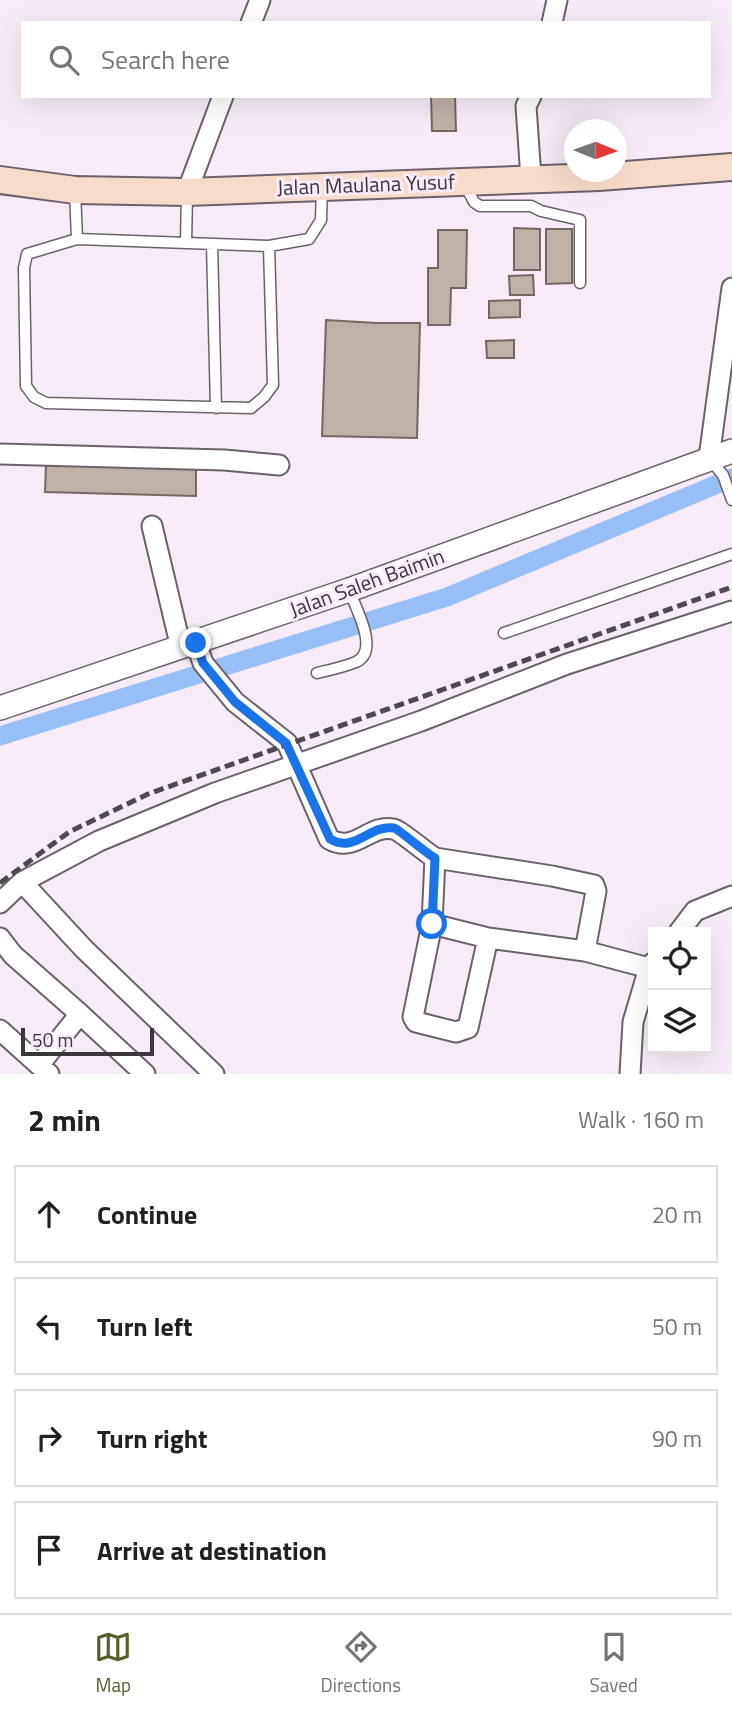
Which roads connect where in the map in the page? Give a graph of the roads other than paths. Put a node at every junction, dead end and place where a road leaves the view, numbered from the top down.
1 (260, 0) edge
2 (557, 0) edge
3 (252, 21) edge
4 (552, 21) edge
5 (222, 98) edge
6 (530, 98) edge
7 (732, 167) edge
8 (0, 180) edge
9 (322, 187) junction
10 (75, 190) junction
11 (187, 192) junction
12 (531, 192) junction
13 (77, 239) junction
14 (186, 243) junction
15 (212, 244) junction
16 (269, 246) junction
17 (580, 283) dead end
18 (732, 288) edge
19 (216, 408) junction
20 (732, 451) edge
21 (0, 454) edge
22 (279, 465) dead end
23 (716, 467) junction
24 (730, 495) edge
25 (152, 526) dead end
26 (732, 554) edge
27 (352, 600) junction
28 (732, 611) edge
29 (504, 634) dead end
30 (193, 651) junction
31 (317, 673) dead end
32 (0, 708) edge
33 (297, 765) junction
34 (435, 858) junction
35 (22, 882) junction
36 (732, 896) edge
37 (0, 903) edge
38 (432, 924) junction
39 (684, 927) edge
40 (0, 938) edge
41 (488, 938) junction
42 (585, 951) junction
43 (648, 964) edge
44 (648, 974) edge
45 (80, 1014) junction
46 (0, 1030) edge
47 (44, 1069) edge
48 (145, 1074) edge
49 (214, 1074) edge
50 (630, 1074) edge

1 - 3 street
2 - 4 street
5 - 11 street
6 - 12 street
7 - 12 main road, Jalan Maulana Yusuf
8 - 10 main road, Jalan Maulana Yusuf
9 - 11 main road, Jalan Maulana Yusuf
9 - 12 main road, Jalan Maulana Yusuf
9 - 16 lane
10 - 11 main road, Jalan Maulana Yusuf
10 - 13 lane
11 - 14 lane
12 - 17 lane
13 - 14 lane
13 - 19 lane
14 - 15 lane
15 - 16 lane
15 - 19 lane
16 - 19 lane
18 - 23 street
20 - 23 street, Jalan Saleh Baimin
21 - 22 street
23 - 24 lane
23 - 27 street, Jalan Saleh Baimin
25 - 30 street
26 - 29 lane
27 - 30 street, Jalan Saleh Baimin
27 - 31 lane
28 - 33 street
30 - 32 street, Jalan Saleh Baimin
30 - 33 street
33 - 34 street
33 - 35 street
34 - 38 street
34 - 42 street
35 - 37 street
35 - 49 street
36 - 39 street
38 - 41 street
38 - 41 street
40 - 45 street
41 - 42 street
42 - 43 street
44 - 50 street
45 - 47 street
45 - 48 street
46 - 47 street

